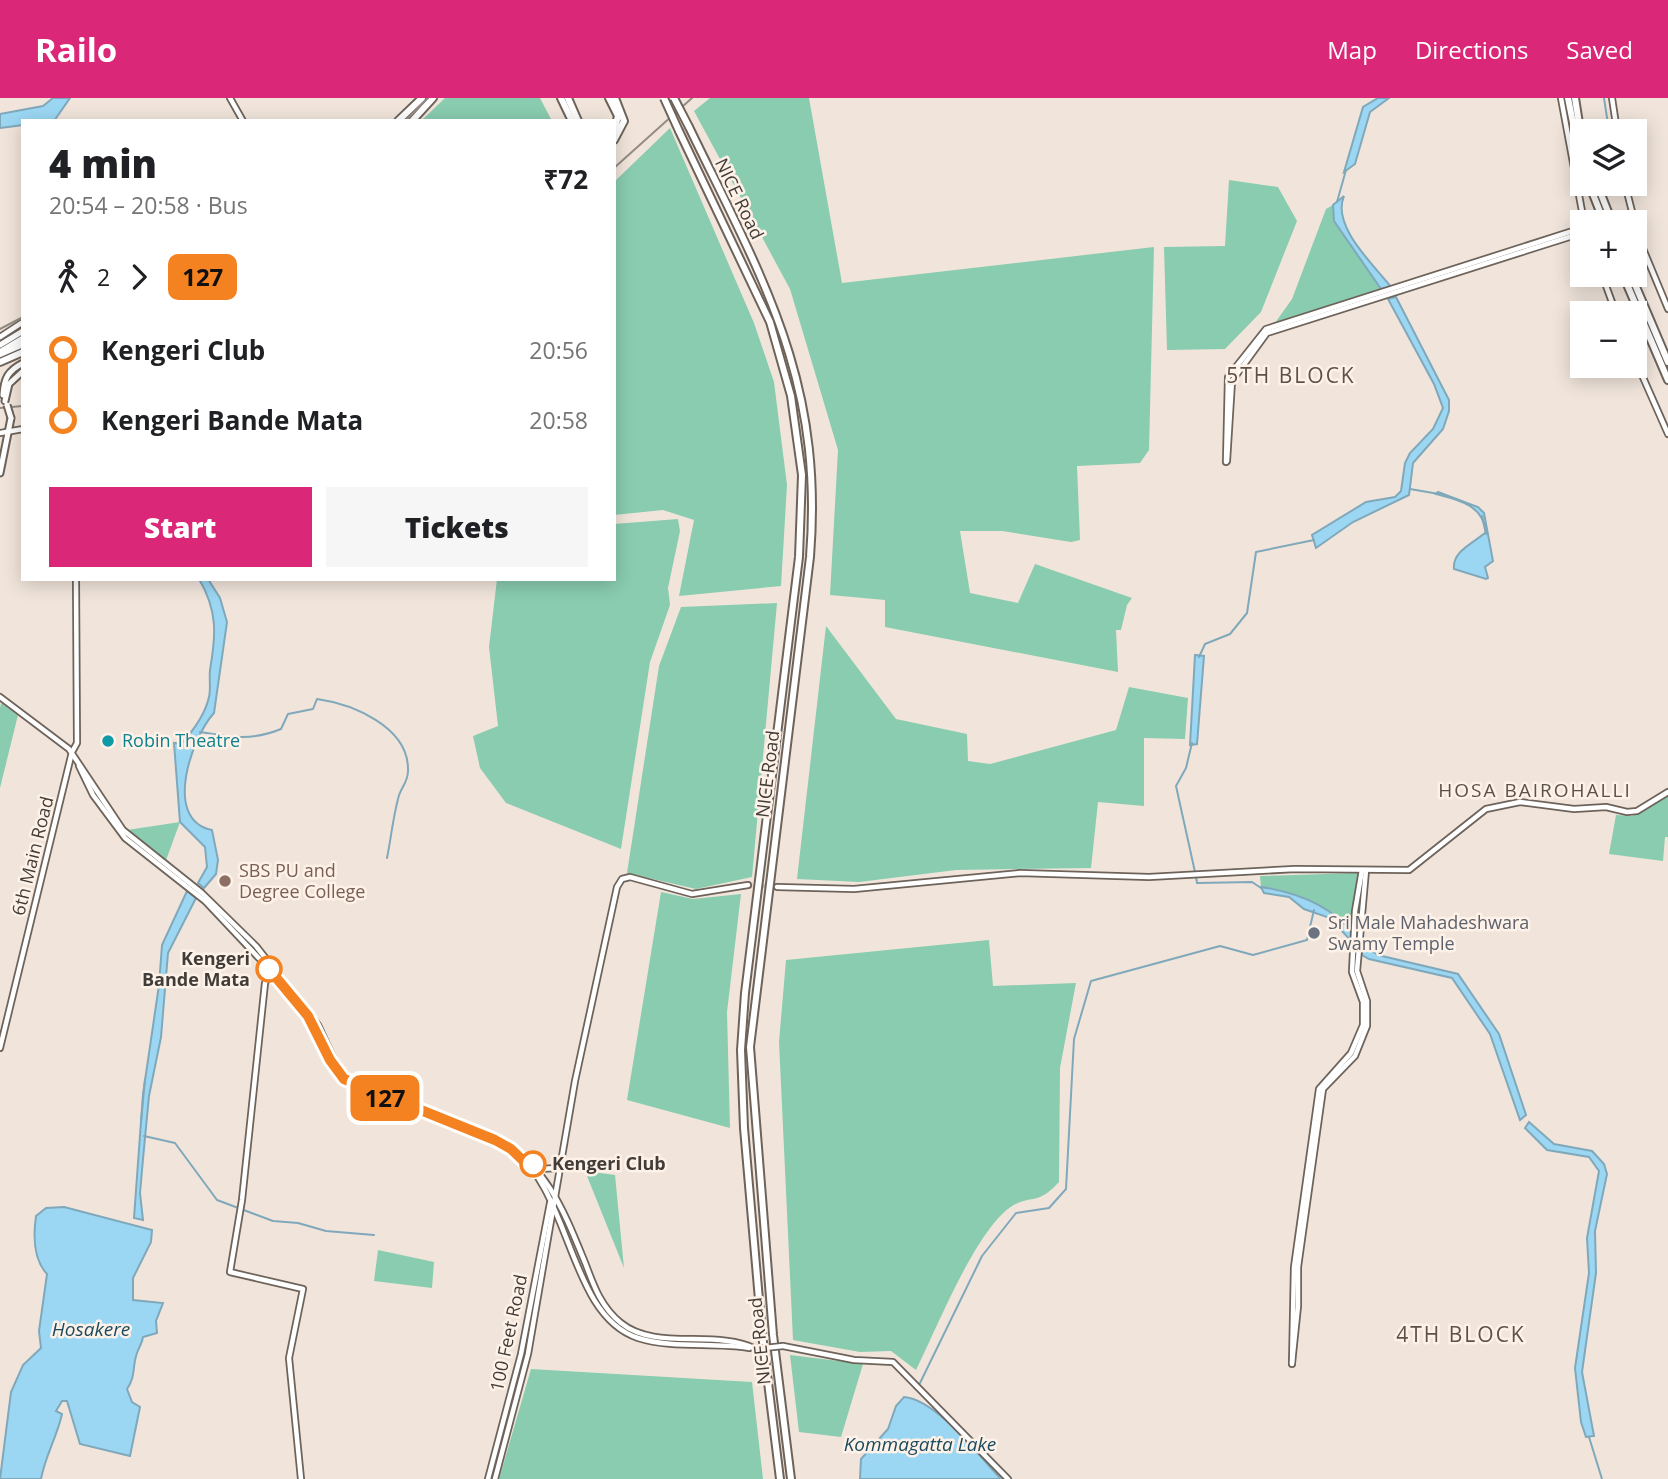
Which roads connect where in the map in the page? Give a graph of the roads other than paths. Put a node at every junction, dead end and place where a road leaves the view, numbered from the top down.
1 (230, 98) edge
2 (422, 98) edge
3 (433, 98) edge
4 (561, 98) edge
5 (568, 98) edge
6 (609, 98) edge
7 (615, 98) edge
8 (663, 98) edge
9 (674, 98) edge
10 (1561, 98) edge
11 (1568, 98) edge
12 (1575, 98) edge
13 (1612, 98) edge
14 (409, 118) edge
15 (242, 119) edge
16 (571, 119) edge
17 (578, 119) edge
18 (1572, 119) edge
19 (1578, 119) edge
20 (1615, 119) edge
21 (616, 124) edge
22 (616, 136) edge
23 (1628, 196) edge
24 (1582, 210) edge
25 (1582, 231) edge
26 (1668, 309) edge
27 (1647, 321) edge
28 (21, 323) edge
29 (1647, 325) edge
30 (21, 332) edge
31 (0, 337) edge
32 (21, 342) edge
33 (0, 345) edge
34 (0, 353) edge
35 (21, 353) edge
36 (0, 362) edge
37 (1668, 362) edge
38 (21, 364) edge
39 (21, 372) edge
40 (1643, 378) edge
41 (1668, 380) edge
42 (4, 384) edge
43 (4, 398) edge
44 (21, 429) edge
45 (9, 430) junction
46 (0, 433) edge
47 (1668, 434) edge
48 (0, 472) edge
49 (76, 581) edge
50 (0, 697) edge
51 (73, 753) junction
52 (1668, 792) edge
53 (1364, 870) junction
54 (748, 885) tunnel mouth
55 (777, 887) tunnel mouth
56 (200, 894) junction
57 (1356, 956) junction
58 (271, 971) junction
59 (0, 1048) edge
60 (560, 1168) junction
61 (536, 1170) junction
62 (554, 1194) junction
63 (552, 1204) junction
64 (755, 1349) junction
65 (301, 1479) edge
66 (488, 1479) edge
67 (495, 1479) edge
68 (780, 1479) edge
69 (791, 1479) edge
70 (1008, 1479) edge

1 - 15 street
2 - 14 highway
3 - 14 highway
4 - 16 highway
5 - 17 highway
6 - 21 highway
7 - 22 highway
8 - 68 highway, NICE Road, bridge
9 - 69 highway, NICE Road, bridge
10 - 24 street
11 - 18 highway
12 - 19 highway
13 - 20 street
23 - 26 street
25 - 25 street
27 - 37 highway
28 - 31 street
29 - 41 highway
30 - 33 main road
32 - 34 highway
35 - 36 highway
38 - 42 main road
39 - 42 main road
40 - 47 street
42 - 43 main road
43 - 45 main road, bridge
44 - 45 street
45 - 46 street
45 - 48 main road
49 - 51 street, 6th Main Road
50 - 51 street
51 - 56 street
51 - 59 street, 6th Main Road
52 - 53 street
53 - 55 street
53 - 57 street
54 - 60 street, 100 Feet Road
56 - 58 street
56 - 61 street
57 - 57 street
58 - 61 street
58 - 65 street
60 - 61 street
60 - 62 street, 100 Feet Road
61 - 62 street
61 - 63 street
62 - 63 street, 100 Feet Road
62 - 64 street
63 - 64 street
63 - 66 street, 100 Feet Road
63 - 67 street, 100 Feet Road
64 - 70 street, bridge

